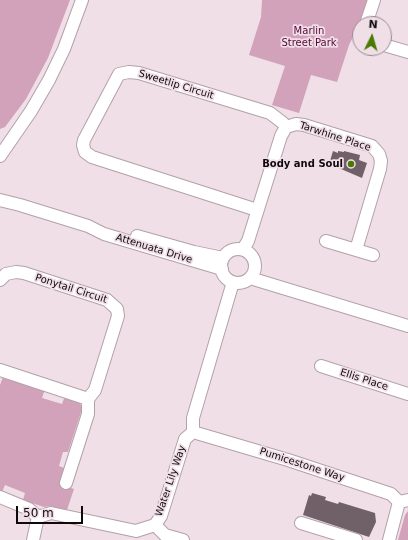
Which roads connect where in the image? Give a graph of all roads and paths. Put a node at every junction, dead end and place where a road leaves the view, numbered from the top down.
1 (82, 0) edge
2 (374, 0) edge
3 (369, 16) edge
4 (392, 47) edge
5 (408, 52) edge
6 (286, 127) junction
7 (11, 138) junction
8 (0, 145) edge
9 (0, 156) edge
10 (0, 190) edge
11 (0, 200) edge
12 (20, 205) junction
13 (257, 210) junction
14 (326, 241) dead end
15 (243, 249) junction
16 (356, 250) junction
17 (373, 255) dead end
18 (222, 264) junction
19 (253, 273) junction
20 (0, 280) edge
21 (233, 282) junction
22 (408, 326) edge
23 (321, 366) dead end
24 (0, 370) edge
25 (408, 394) edge
26 (88, 399) junction
27 (193, 432) junction
28 (66, 483) dead end
29 (0, 498) edge
30 (404, 501) edge
31 (38, 517) junction
32 (301, 523) dead end
33 (155, 525) junction
34 (326, 536) edge
35 (33, 540) edge
36 (183, 540) edge
37 (356, 540) edge
38 (389, 540) edge

1 - 7 street
2 - 3 street
4 - 5 street
6 - 13 street
6 - 13 street, Sweetlip Circuit
6 - 16 street, Tarwhine Place
7 - 8 street
7 - 9 street
10 - 12 street, Attenuata Drive
11 - 12 street, Attenuata Drive
12 - 18 street, Attenuata Drive
13 - 15 street
14 - 16 street
15 - 18 street
15 - 19 street
16 - 17 street
18 - 21 street
19 - 21 street
19 - 22 street
20 - 26 street, Ponytail Circuit
21 - 27 street, Water Lily Way
23 - 25 street, Ellis Place
24 - 26 street
26 - 28 street, Ponytail Circuit
27 - 30 street, Pumicestone Way
27 - 33 street, Water Lily Way
29 - 31 street
30 - 38 street
31 - 33 street, Water Lily Way
31 - 35 street
32 - 34 street
33 - 36 street
34 - 37 street

